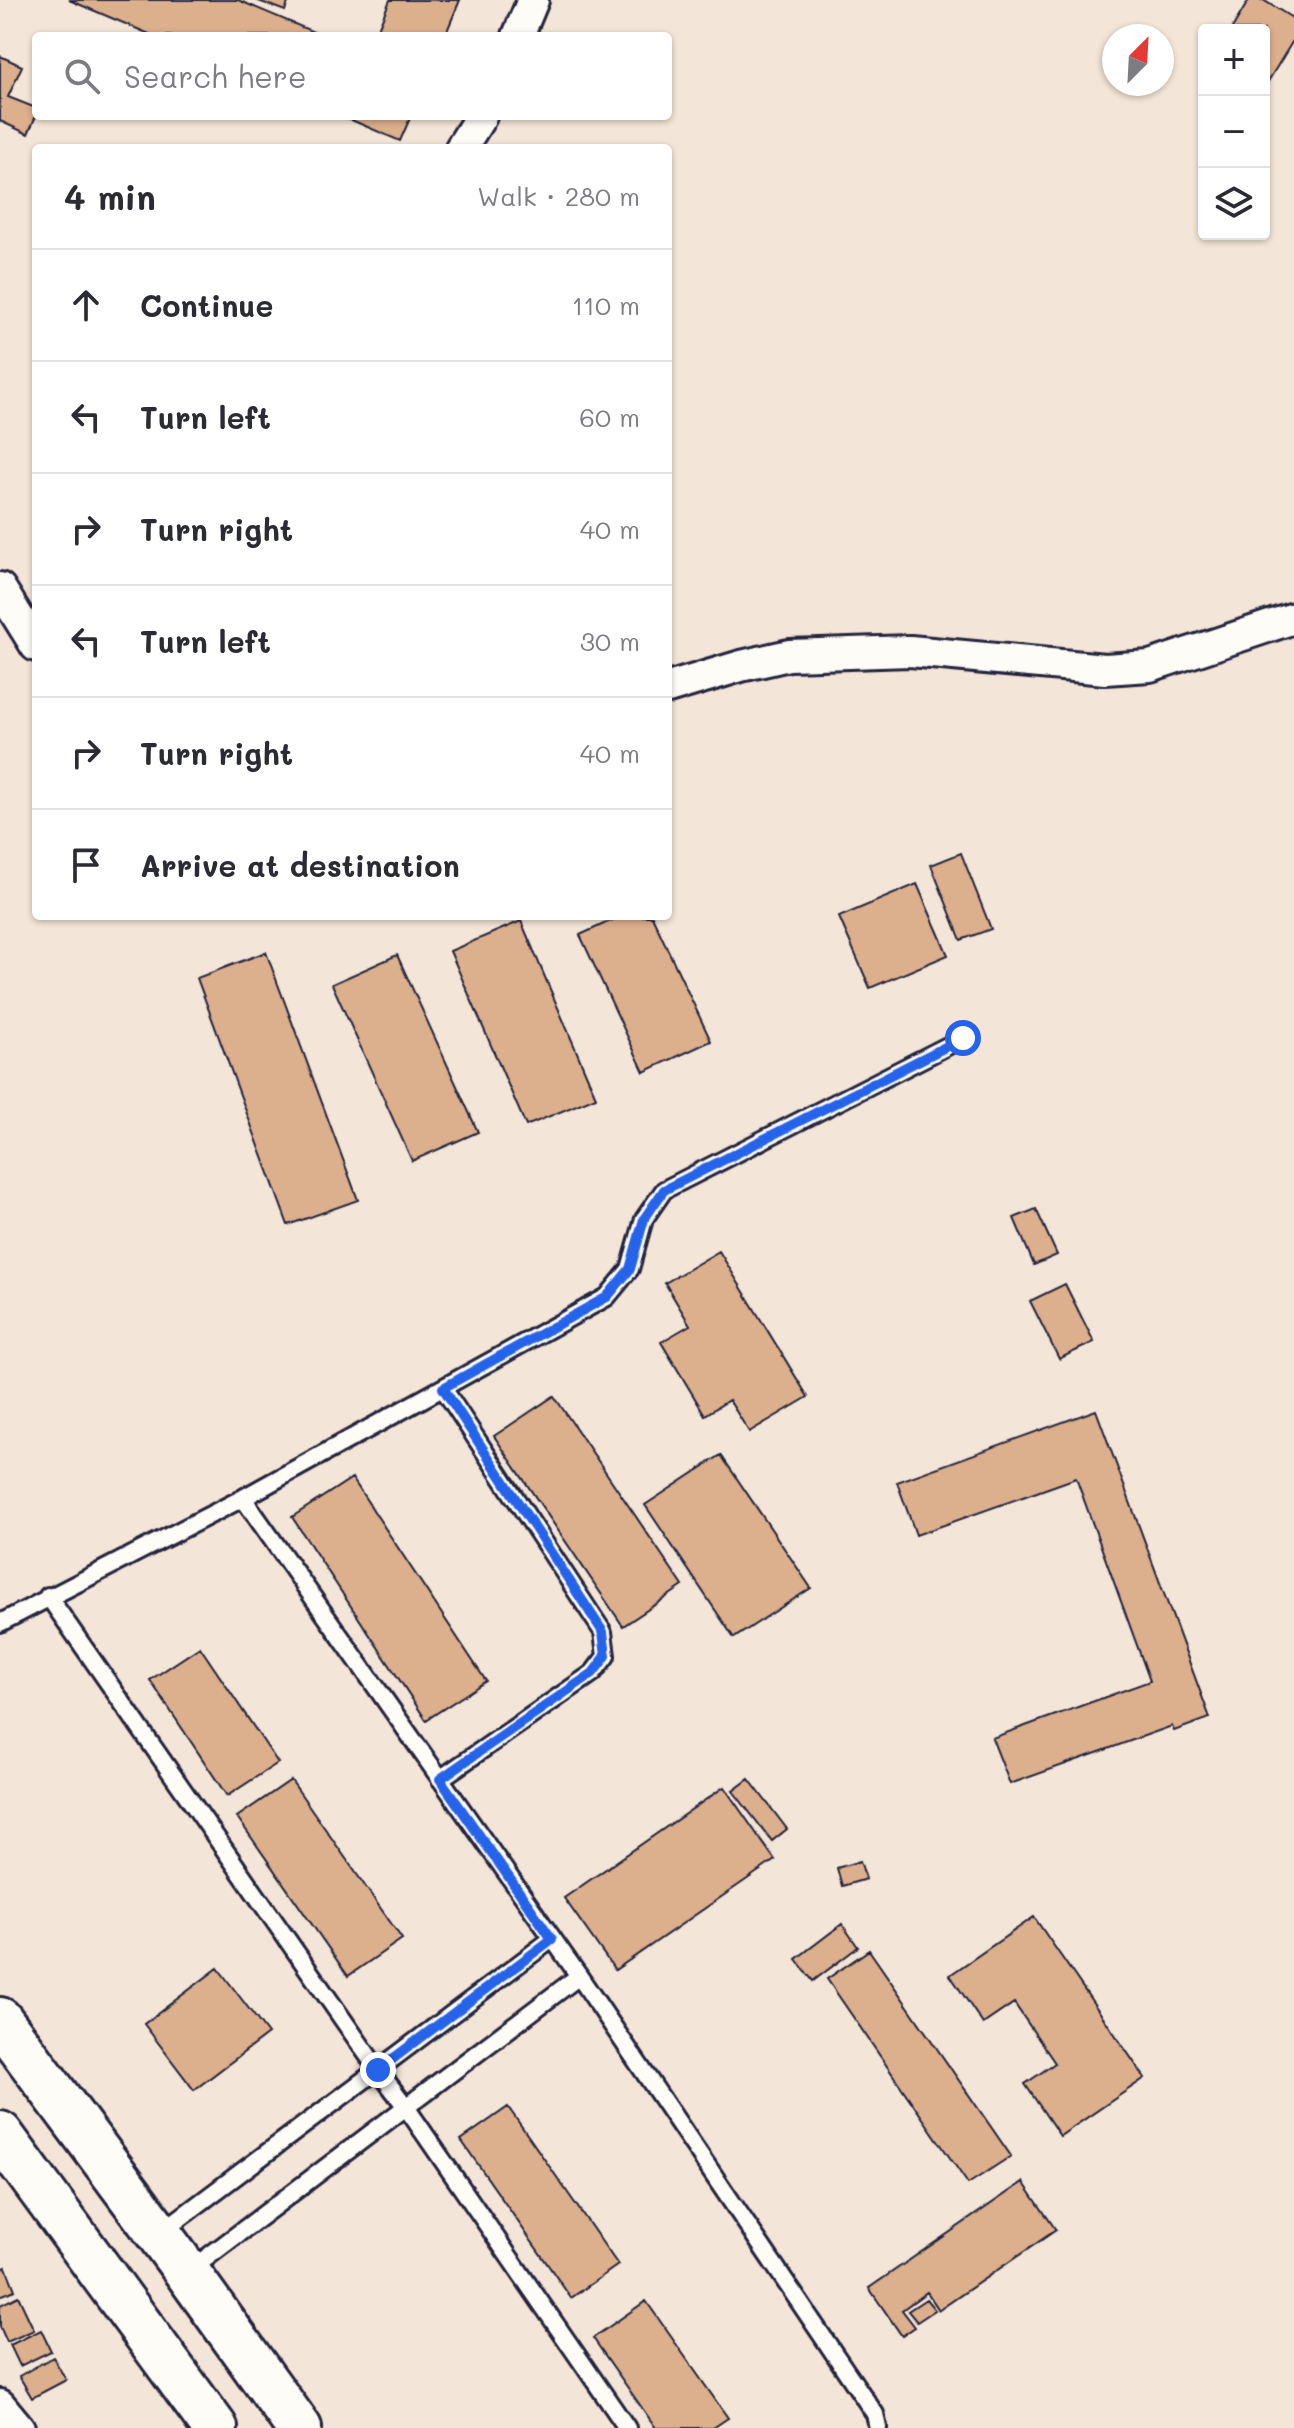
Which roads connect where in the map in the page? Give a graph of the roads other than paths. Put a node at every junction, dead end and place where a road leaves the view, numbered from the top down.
1 (533, 0) edge
2 (520, 32) edge
3 (478, 120) edge
4 (464, 144) edge
5 (0, 588) edge
6 (1294, 618) edge
7 (32, 640) edge
8 (672, 687) edge
9 (963, 1038) dead end
10 (443, 1388) junction
11 (243, 1498) junction
12 (48, 1596) junction
13 (0, 1623) edge
14 (440, 1779) junction
15 (552, 1939) junction
16 (579, 1976) junction
17 (0, 2020) edge
18 (378, 2070) junction
19 (406, 2107) junction
20 (0, 2134) edge
21 (159, 2234) junction
22 (187, 2272) junction
23 (0, 2405) edge
24 (19, 2428) edge
25 (215, 2428) edge
26 (299, 2428) edge
27 (627, 2428) edge
28 (878, 2428) edge

1 - 2 street
3 - 4 street
5 - 7 street
6 - 8 street
9 - 10 lane
10 - 11 lane
10 - 14 lane
11 - 12 lane
11 - 14 lane
12 - 13 lane
12 - 18 lane
14 - 15 lane
15 - 16 lane
15 - 18 lane
16 - 19 lane
16 - 28 lane
17 - 21 main road
18 - 19 lane
18 - 21 lane
19 - 22 lane
19 - 27 lane
20 - 25 main road
21 - 22 main road
22 - 26 main road
23 - 24 street

